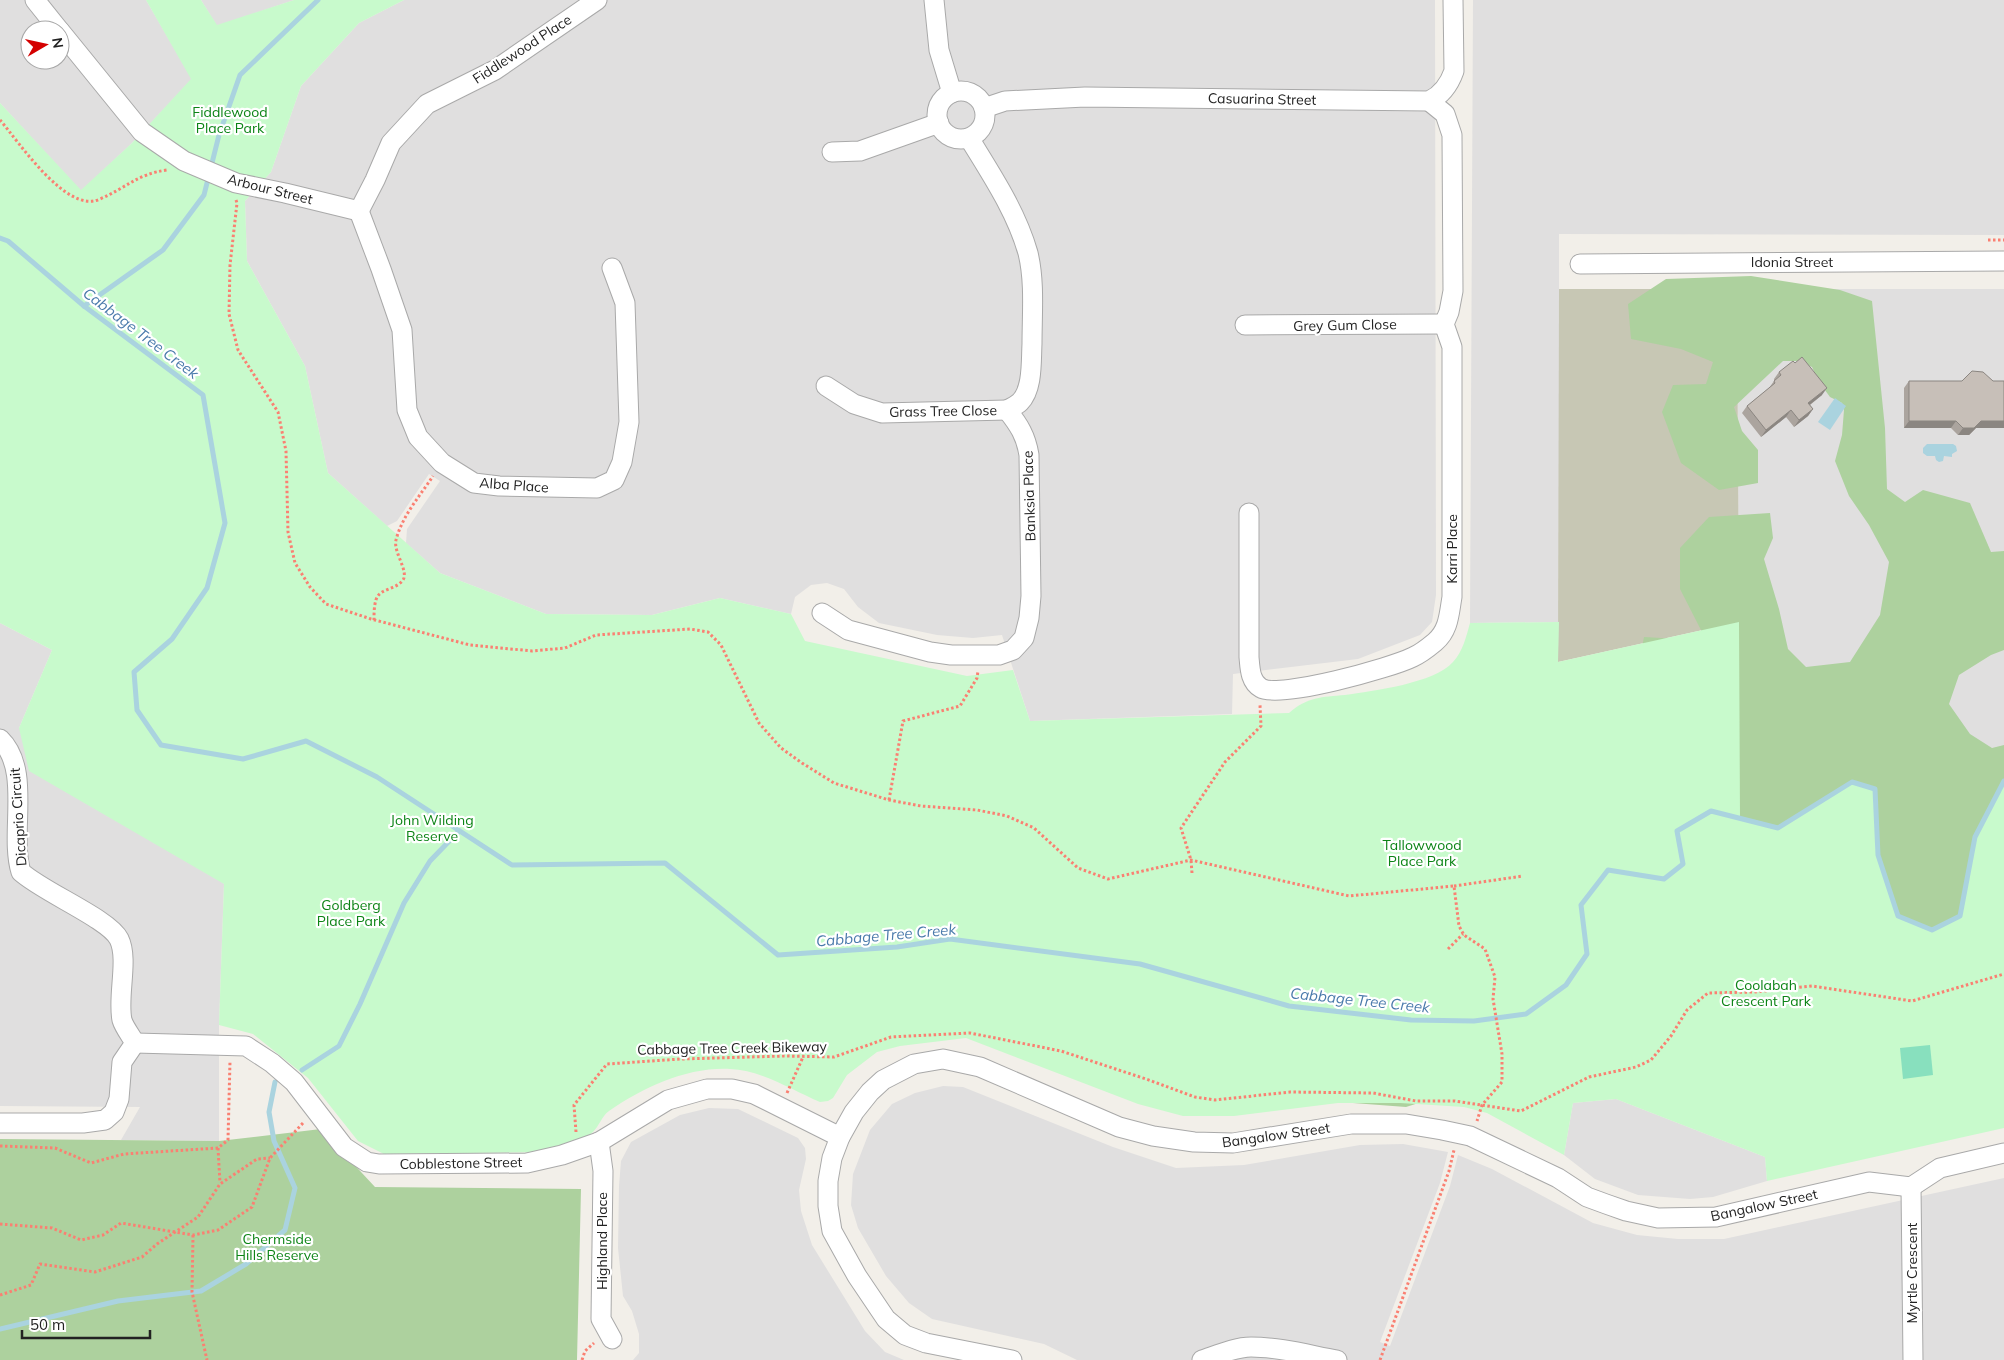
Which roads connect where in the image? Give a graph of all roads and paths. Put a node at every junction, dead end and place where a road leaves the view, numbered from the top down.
1 (35, 0) edge
2 (597, 0) edge
3 (934, 0) edge
4 (1453, 0) edge
5 (52, 20) edge
6 (70, 42) edge
7 (952, 92) junction
8 (1429, 101) junction
9 (984, 108) junction
10 (0, 120) edge
11 (939, 123) junction
12 (969, 138) junction
13 (832, 152) dead end
14 (179, 165) junction
15 (235, 188) junction
16 (359, 211) junction
17 (1988, 240) dead end
18 (2004, 240) edge
19 (2004, 260) edge
20 (1580, 264) dead end
21 (612, 268) dead end
22 (1444, 324) junction
23 (1245, 326) dead end
24 (826, 386) dead end
25 (1007, 410) junction
26 (442, 464) junction
27 (1249, 513) dead end
28 (822, 613) dead end
29 (374, 620) junction
30 (978, 655) junction
31 (1259, 687) junction
32 (0, 738) edge
33 (889, 800) junction
34 (1191, 860) junction
35 (1192, 873) dead end
36 (1523, 876) dead end
37 (1454, 886) junction
38 (1464, 934) junction
39 (1448, 949) dead end
40 (2004, 974) edge
41 (135, 1043) junction
42 (230, 1046) junction
43 (802, 1057) junction
44 (787, 1093) dead end
45 (1482, 1104) junction
46 (314, 1110) junction
47 (0, 1123) edge
48 (840, 1137) junction
49 (599, 1142) junction
50 (0, 1146) edge
51 (1455, 1147) dead end
52 (218, 1148) junction
53 (577, 1150) junction
54 (2004, 1153) edge
55 (270, 1158) junction
56 (220, 1184) junction
57 (1912, 1187) junction
58 (0, 1224) edge
59 (176, 1232) junction
60 (193, 1235) junction
61 (0, 1295) edge
62 (612, 1338) dead end
63 (207, 1360) edge
64 (1012, 1360) edge
65 (1202, 1360) edge
66 (1336, 1360) edge
67 (1380, 1360) edge
68 (1912, 1360) edge

1 - 5 street, Arbour Street
2 - 16 street, Fiddlewood Place
3 - 7 street
4 - 8 street
6 - 14 street, Arbour Street
7 - 9 street
7 - 11 street
8 - 9 street, Casuarina Street
8 - 22 street
9 - 12 street
10 - 14 path
11 - 12 street
11 - 13 street
12 - 25 street
14 - 15 street, Arbour Street
15 - 16 street, Arbour Street
15 - 29 path
16 - 26 street, Alba Place
17 - 18 path
19 - 20 street, Idonia Street
21 - 26 street, Alba Place
22 - 23 street, Grey Gum Close
22 - 31 street, Karri Place
24 - 25 street, Grass Tree Close
25 - 30 street, Banksia Place
26 - 29 path
27 - 31 street
28 - 30 street, Banksia Place
29 - 33 path
30 - 33 path
31 - 34 path
32 - 41 street, Dicaprio Circuit
33 - 34 path
34 - 35 path
34 - 37 path
36 - 37 path
37 - 38 path
38 - 39 path
38 - 45 path
40 - 45 path, Cabbage Tree Creek Bikeway
41 - 42 street, Cobblestone Street
41 - 47 street
42 - 46 street, Cobblestone Street
42 - 52 path
43 - 44 path
43 - 45 path, Cabbage Tree Creek Bikeway
43 - 53 path, Cabbage Tree Creek Bikeway
46 - 53 street, Cobblestone Street
46 - 55 path
48 - 49 street, Cobblestone Street
48 - 57 street, Bangalow Street
48 - 64 street, Bangalow Street
49 - 53 street, Cobblestone Street
49 - 62 street, Highland Place
50 - 52 path
51 - 67 path
52 - 56 path
54 - 57 street
55 - 56 path
55 - 60 path
56 - 59 path
57 - 68 street, Myrtle Crescent
58 - 59 path
59 - 60 path
59 - 61 path
60 - 63 path
65 - 66 street

